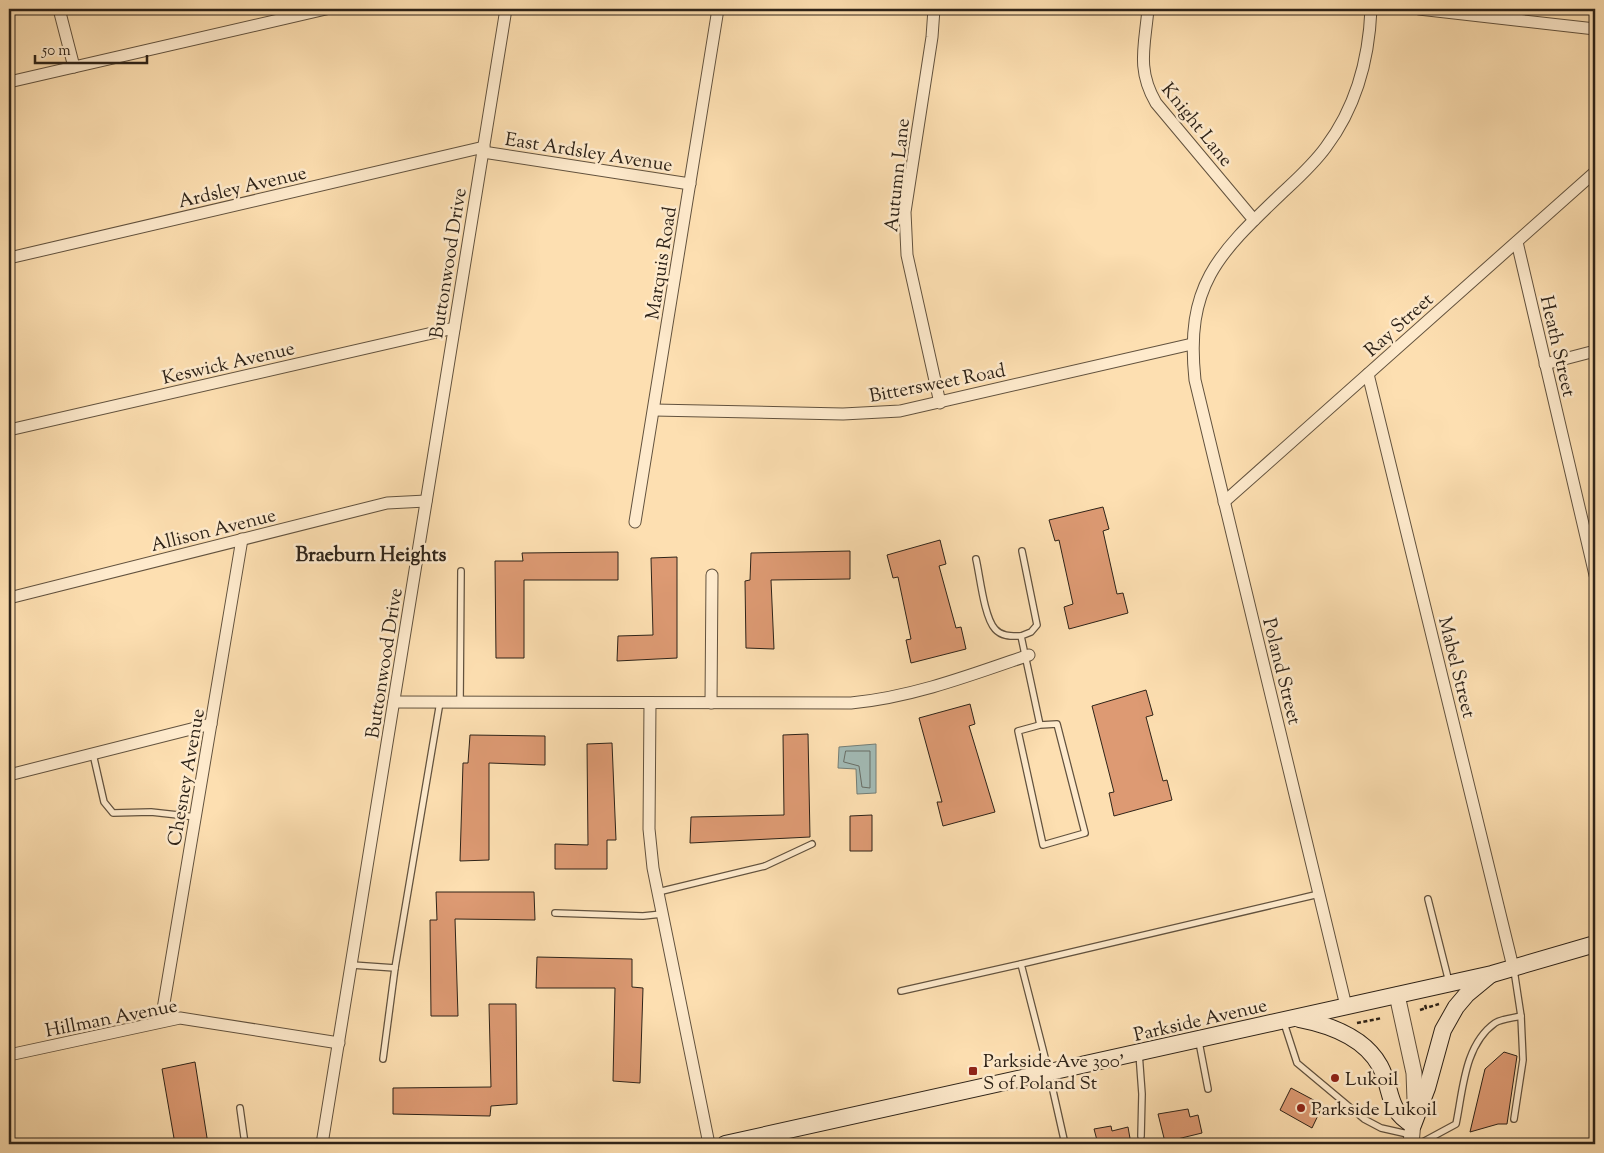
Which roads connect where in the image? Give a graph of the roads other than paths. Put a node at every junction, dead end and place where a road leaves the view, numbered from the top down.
1 (59, 9) edge
2 (326, 9) edge
3 (506, 9) edge
4 (718, 9) edge
5 (934, 9) edge
6 (1148, 9) edge
7 (1371, 9) edge
8 (1419, 9) edge
9 (1595, 29) edge
10 (74, 66) junction
11 (9, 82) edge
12 (483, 150) junction
13 (1595, 172) edge
14 (690, 184) junction
15 (1254, 220) junction
16 (1517, 242) junction
17 (9, 258) edge
18 (454, 328) junction
19 (1192, 344) junction
20 (1595, 352) edge
21 (1546, 364) junction
22 (1368, 374) junction
23 (940, 403) junction
24 (654, 410) junction
25 (9, 430) edge
26 (426, 501) junction
27 (1224, 502) junction
28 (636, 522) dead end
29 (1590, 531) edge
30 (242, 539) junction
31 (1022, 551) dead end
32 (976, 559) dead end
33 (461, 571) dead end
34 (1595, 575) edge
35 (712, 576) dead end
36 (9, 598) edge
37 (1021, 636) junction
38 (1027, 656) junction
39 (394, 702) junction
40 (440, 702) junction
41 (460, 702) junction
42 (650, 703) junction
43 (711, 703) junction
44 (211, 724) junction
45 (1040, 725) junction
46 (92, 754) junction
47 (9, 775) edge
48 (196, 817) junction
49 (812, 844) dead end
50 (658, 892) junction
51 (1319, 894) junction
52 (1428, 899) dead end
53 (555, 913) dead end
54 (662, 914) junction
55 (1595, 944) edge
56 (1022, 964) junction
57 (352, 965) junction
58 (395, 968) junction
59 (1513, 968) junction
60 (1492, 974) junction
61 (1449, 983) junction
62 (901, 991) dead end
63 (1397, 995) junction
64 (1346, 1006) junction
65 (1521, 1016) junction
66 (1289, 1019) junction
67 (161, 1022) junction
68 (1199, 1040) junction
69 (339, 1043) junction
70 (1139, 1053) junction
71 (9, 1055) edge
72 (383, 1059) dead end
73 (1050, 1073) junction
74 (1208, 1088) dead end
75 (240, 1108) dead end
76 (1514, 1119) dead end
77 (1141, 1136) dead end
78 (1414, 1137) edge
79 (245, 1144) edge
80 (322, 1144) edge
81 (709, 1144) edge
82 (725, 1144) edge
83 (1065, 1144) edge

1 - 10 street
2 - 10 street
3 - 12 street, Buttonwood Drive
4 - 14 street, Marquis Road
5 - 23 street, Autumn Lane
6 - 15 street, Knight Lane
7 - 15 street, Poland Street
8 - 9 street
10 - 11 street
12 - 14 street, East Ardsley Avenue
12 - 17 street, Ardsley Avenue
12 - 18 street, Buttonwood Drive
13 - 16 street, Ray Street
14 - 24 street, Marquis Road
15 - 19 street, Poland Street
16 - 21 street, Heath Street
16 - 22 street, Ray Street
18 - 25 street, Keswick Avenue
18 - 26 street, Buttonwood Drive
19 - 23 street, Bittersweet Road
19 - 27 street, Poland Street
20 - 21 street
21 - 29 street, Heath Street
22 - 27 street, Ray Street
22 - 59 street, Mabel Street
23 - 24 street, Bittersweet Road
24 - 28 street, Marquis Road
26 - 30 street, Allison Avenue
26 - 39 street, Buttonwood Drive
27 - 51 street, Poland Street
29 - 34 street, Heath Street
30 - 36 street, Allison Avenue
30 - 44 street, Chesney Avenue
31 - 37 lane
32 - 37 lane
33 - 41 lane
35 - 43 street
37 - 38 lane
38 - 43 street
38 - 45 lane
39 - 40 street
39 - 57 street, Buttonwood Drive
40 - 41 street
40 - 58 lane
41 - 42 street
42 - 43 street
42 - 50 street
44 - 46 street
44 - 48 street, Chesney Avenue
45 - 45 lane
46 - 47 street
46 - 48 lane
48 - 67 street, Chesney Avenue
49 - 50 lane
50 - 54 street
51 - 56 lane
51 - 64 street, Poland Street
52 - 61 lane
53 - 54 lane
54 - 81 street
55 - 59 main road, Parkside Avenue
56 - 62 lane
56 - 73 lane
57 - 58 lane
57 - 69 street, Buttonwood Drive
58 - 72 lane
59 - 60 main road, Parkside Avenue
59 - 65 lane
60 - 61 main road, Parkside Avenue
60 - 78 main road
61 - 63 main road, Parkside Avenue
63 - 64 main road, Parkside Avenue
63 - 78 street
64 - 66 main road, Parkside Avenue
65 - 76 lane
65 - 78 lane
66 - 68 main road, Parkside Avenue
66 - 78 lane
66 - 78 main road
67 - 69 street, Hillman Avenue
67 - 71 street, Hillman Avenue
68 - 70 main road, Parkside Avenue
68 - 74 lane
69 - 80 street, Buttonwood Drive
70 - 73 main road, Parkside Avenue
70 - 77 lane
73 - 82 main road, Parkside Avenue
73 - 83 lane
75 - 79 lane

